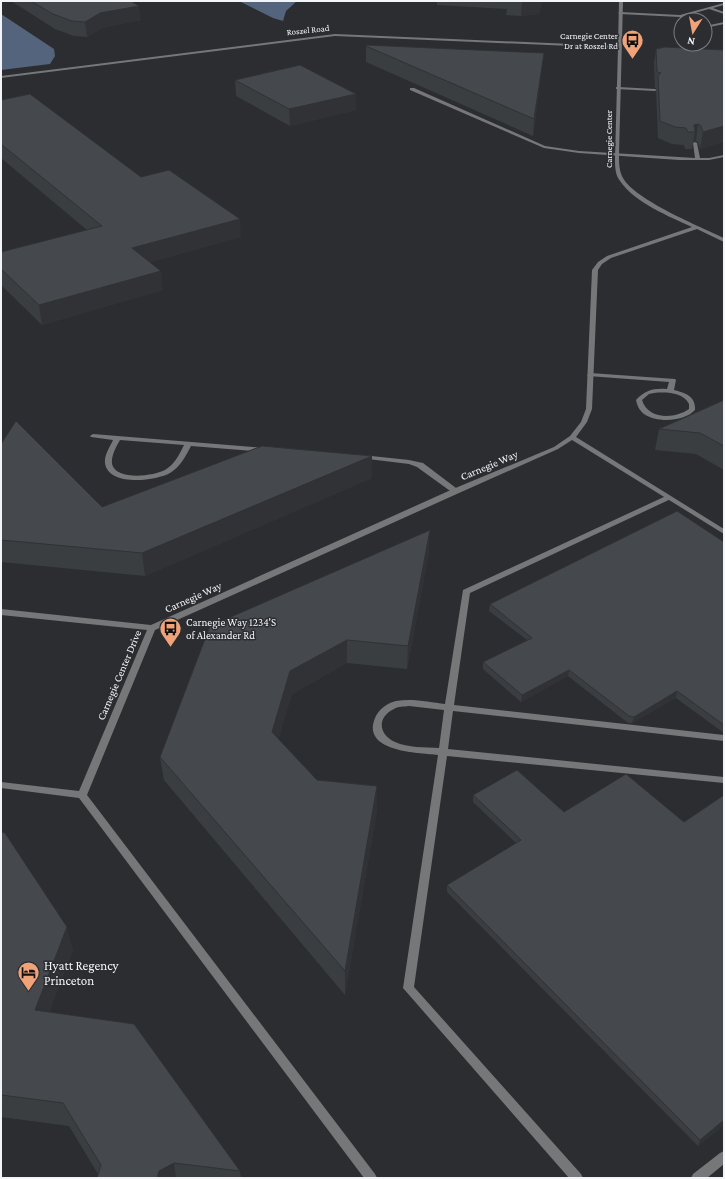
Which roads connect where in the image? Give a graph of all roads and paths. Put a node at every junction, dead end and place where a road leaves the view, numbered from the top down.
1 (621, 1) edge
2 (724, 4) edge
3 (709, 8) junction
4 (694, 12) edge
5 (620, 13) junction
6 (724, 13) edge
7 (673, 16) edge
8 (724, 23) edge
9 (713, 25) edge
10 (619, 47) junction
11 (1, 77) edge
12 (618, 88) junction
13 (412, 89) dead end
14 (655, 90) edge
15 (694, 143) edge
16 (617, 154) junction
17 (724, 156) edge
18 (698, 159) junction
19 (698, 227) junction
20 (724, 240) edge
21 (590, 375) junction
22 (670, 391) junction
23 (93, 436) dead end
24 (572, 437) junction
25 (116, 438) junction
26 (188, 444) junction
27 (272, 450) edge
28 (354, 457) edge
29 (456, 491) junction
30 (670, 498) junction
31 (724, 532) edge
32 (1, 612) edge
33 (152, 628) junction
34 (450, 707) junction
35 (724, 738) edge
36 (443, 752) junction
37 (724, 780) edge
38 (1, 785) edge
39 (82, 795) junction
40 (724, 1157) edge
41 (371, 1178) edge
42 (577, 1178) edge
43 (697, 1178) edge

1 - 5 street, Carnegie Center
2 - 3 street
3 - 4 street
3 - 6 street
5 - 7 street
5 - 10 street, Carnegie Center
8 - 9 street
10 - 11 street, Roszel Road
10 - 12 street, Carnegie Center
12 - 14 street
12 - 16 street, Carnegie Center
13 - 16 street
15 - 18 street
16 - 18 street
16 - 19 street, Carnegie Center
17 - 18 street
19 - 20 street, Carnegie Center
19 - 21 street, Carnegie Way
21 - 22 street
21 - 24 street, Carnegie Way
22 - 22 street
23 - 25 street
24 - 29 street, Carnegie Way
24 - 30 street
25 - 26 street
25 - 26 street
26 - 27 street
28 - 29 street
29 - 33 street, Carnegie Way
30 - 31 street
30 - 34 street
32 - 33 street, Carnegie Center Drive
33 - 39 street, Carnegie Center Drive
34 - 35 street
34 - 36 street
34 - 36 street
36 - 37 street
36 - 42 street
38 - 39 street
39 - 41 street
40 - 43 street

